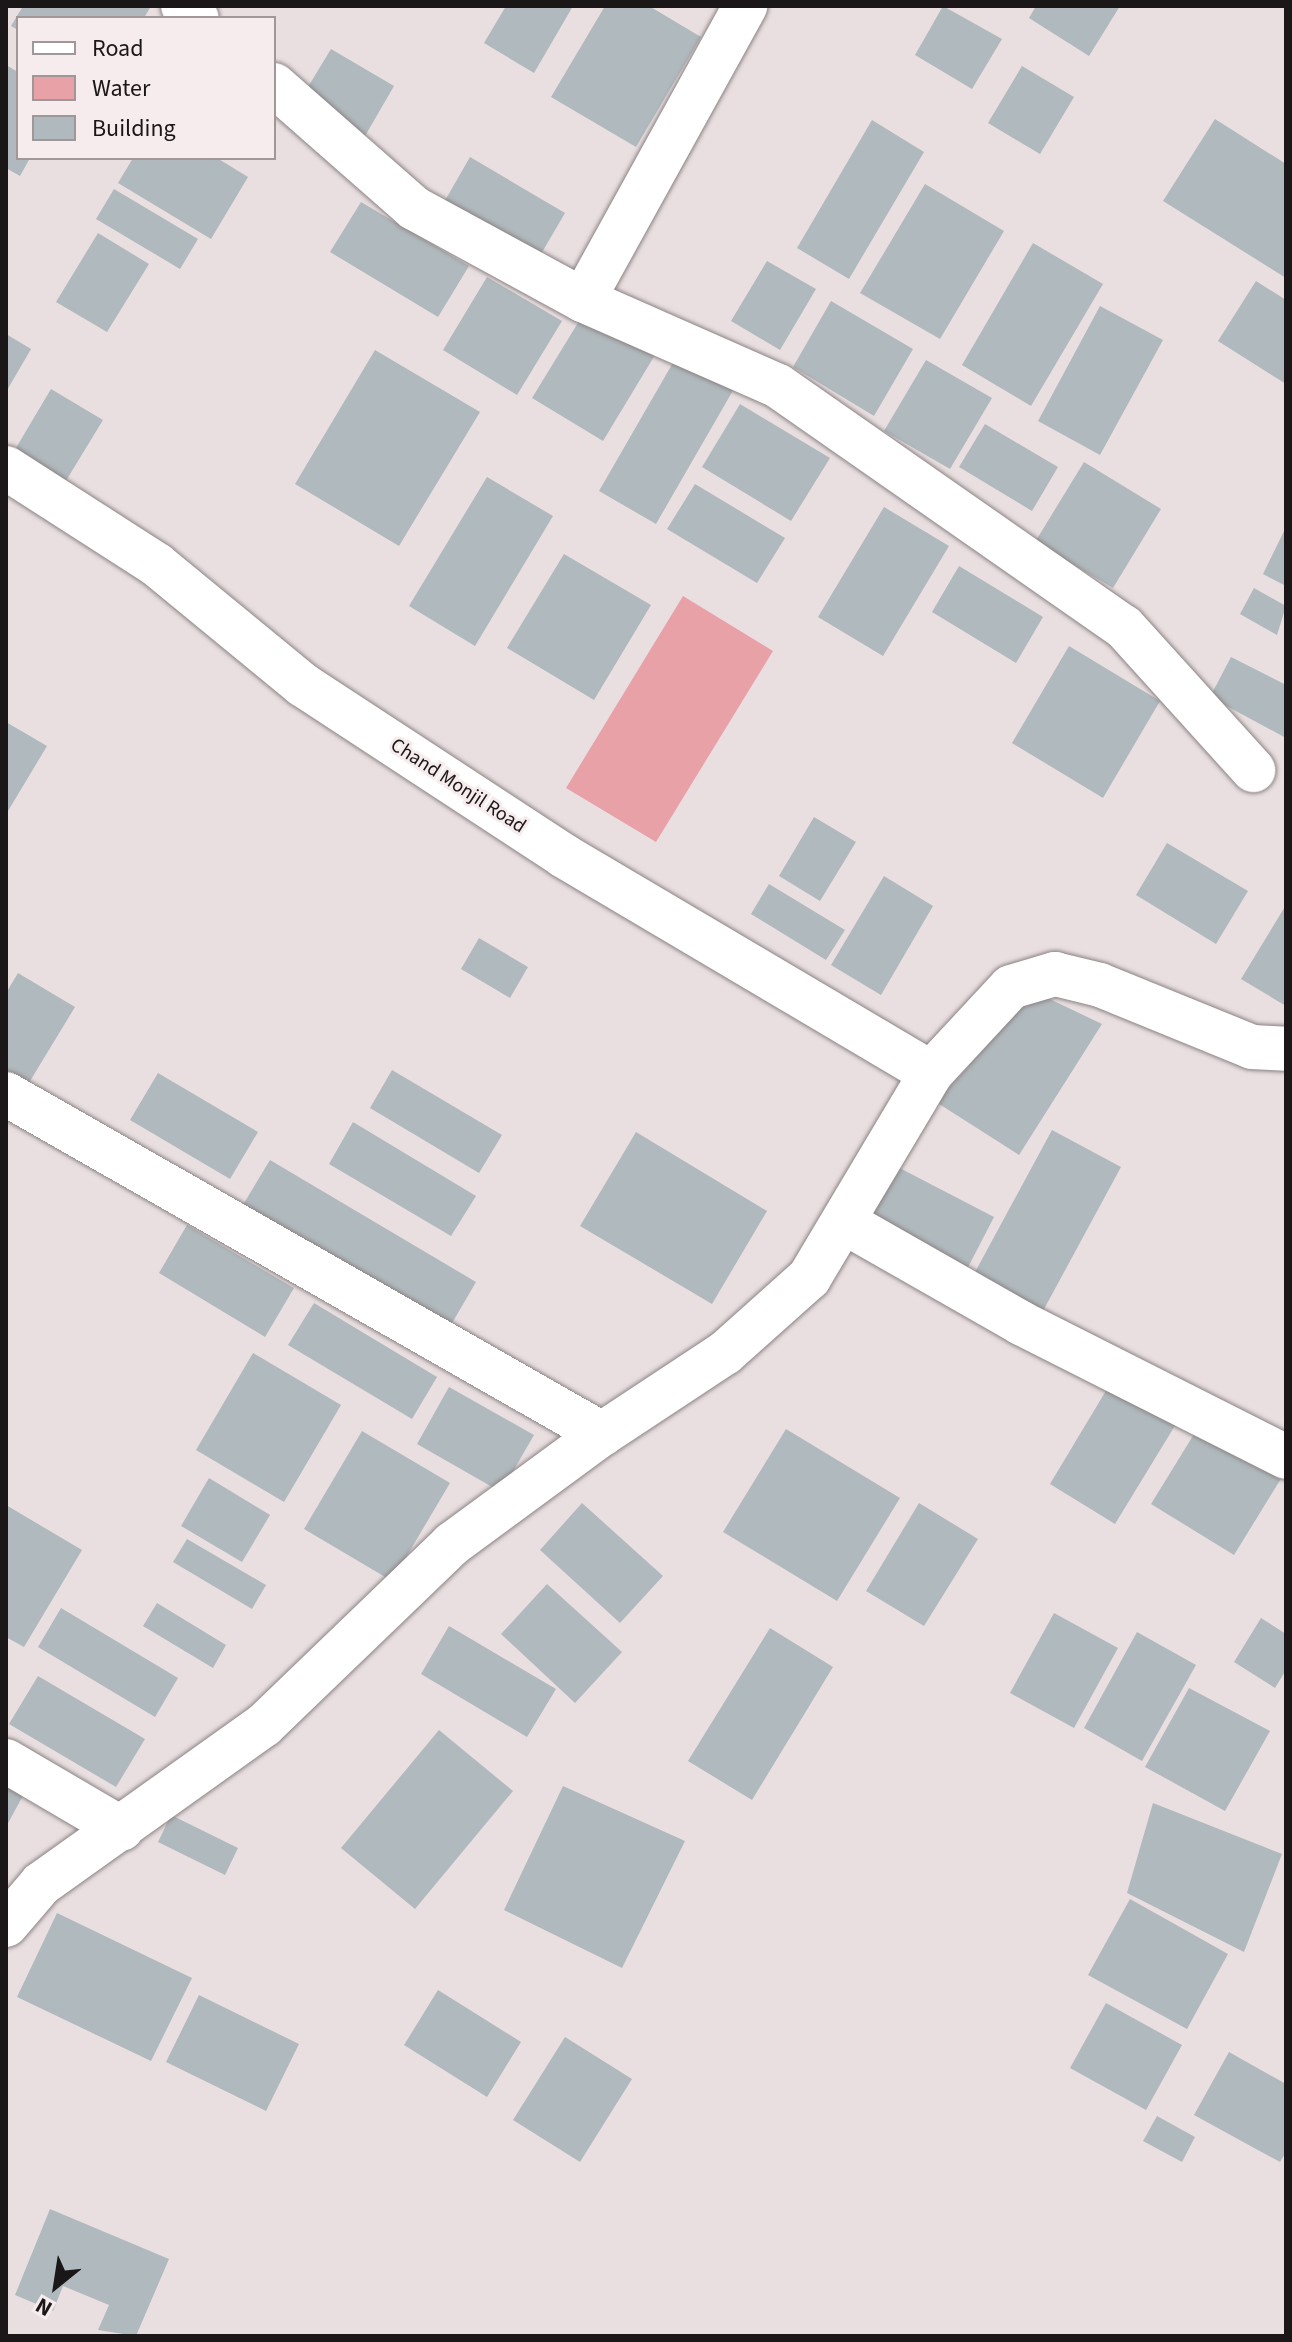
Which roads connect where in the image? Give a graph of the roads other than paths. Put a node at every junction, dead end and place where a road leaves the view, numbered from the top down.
1 (745, 6) edge
2 (276, 87) edge
3 (583, 300) junction
4 (6, 468) edge
5 (1253, 770) dead end
6 (1286, 1049) edge
7 (931, 1073) junction
8 (6, 1094) edge
9 (844, 1222) junction
10 (602, 1434) junction
11 (1286, 1457) edge
12 (6, 1761) edge
13 (122, 1829) junction
14 (6, 1925) edge

1 - 3 street
2 - 3 street
3 - 5 street
4 - 7 street, Chand Monjil Road
6 - 7 street
7 - 9 street
8 - 10 street
9 - 10 street
9 - 11 street
10 - 13 street
12 - 13 street
13 - 14 street

